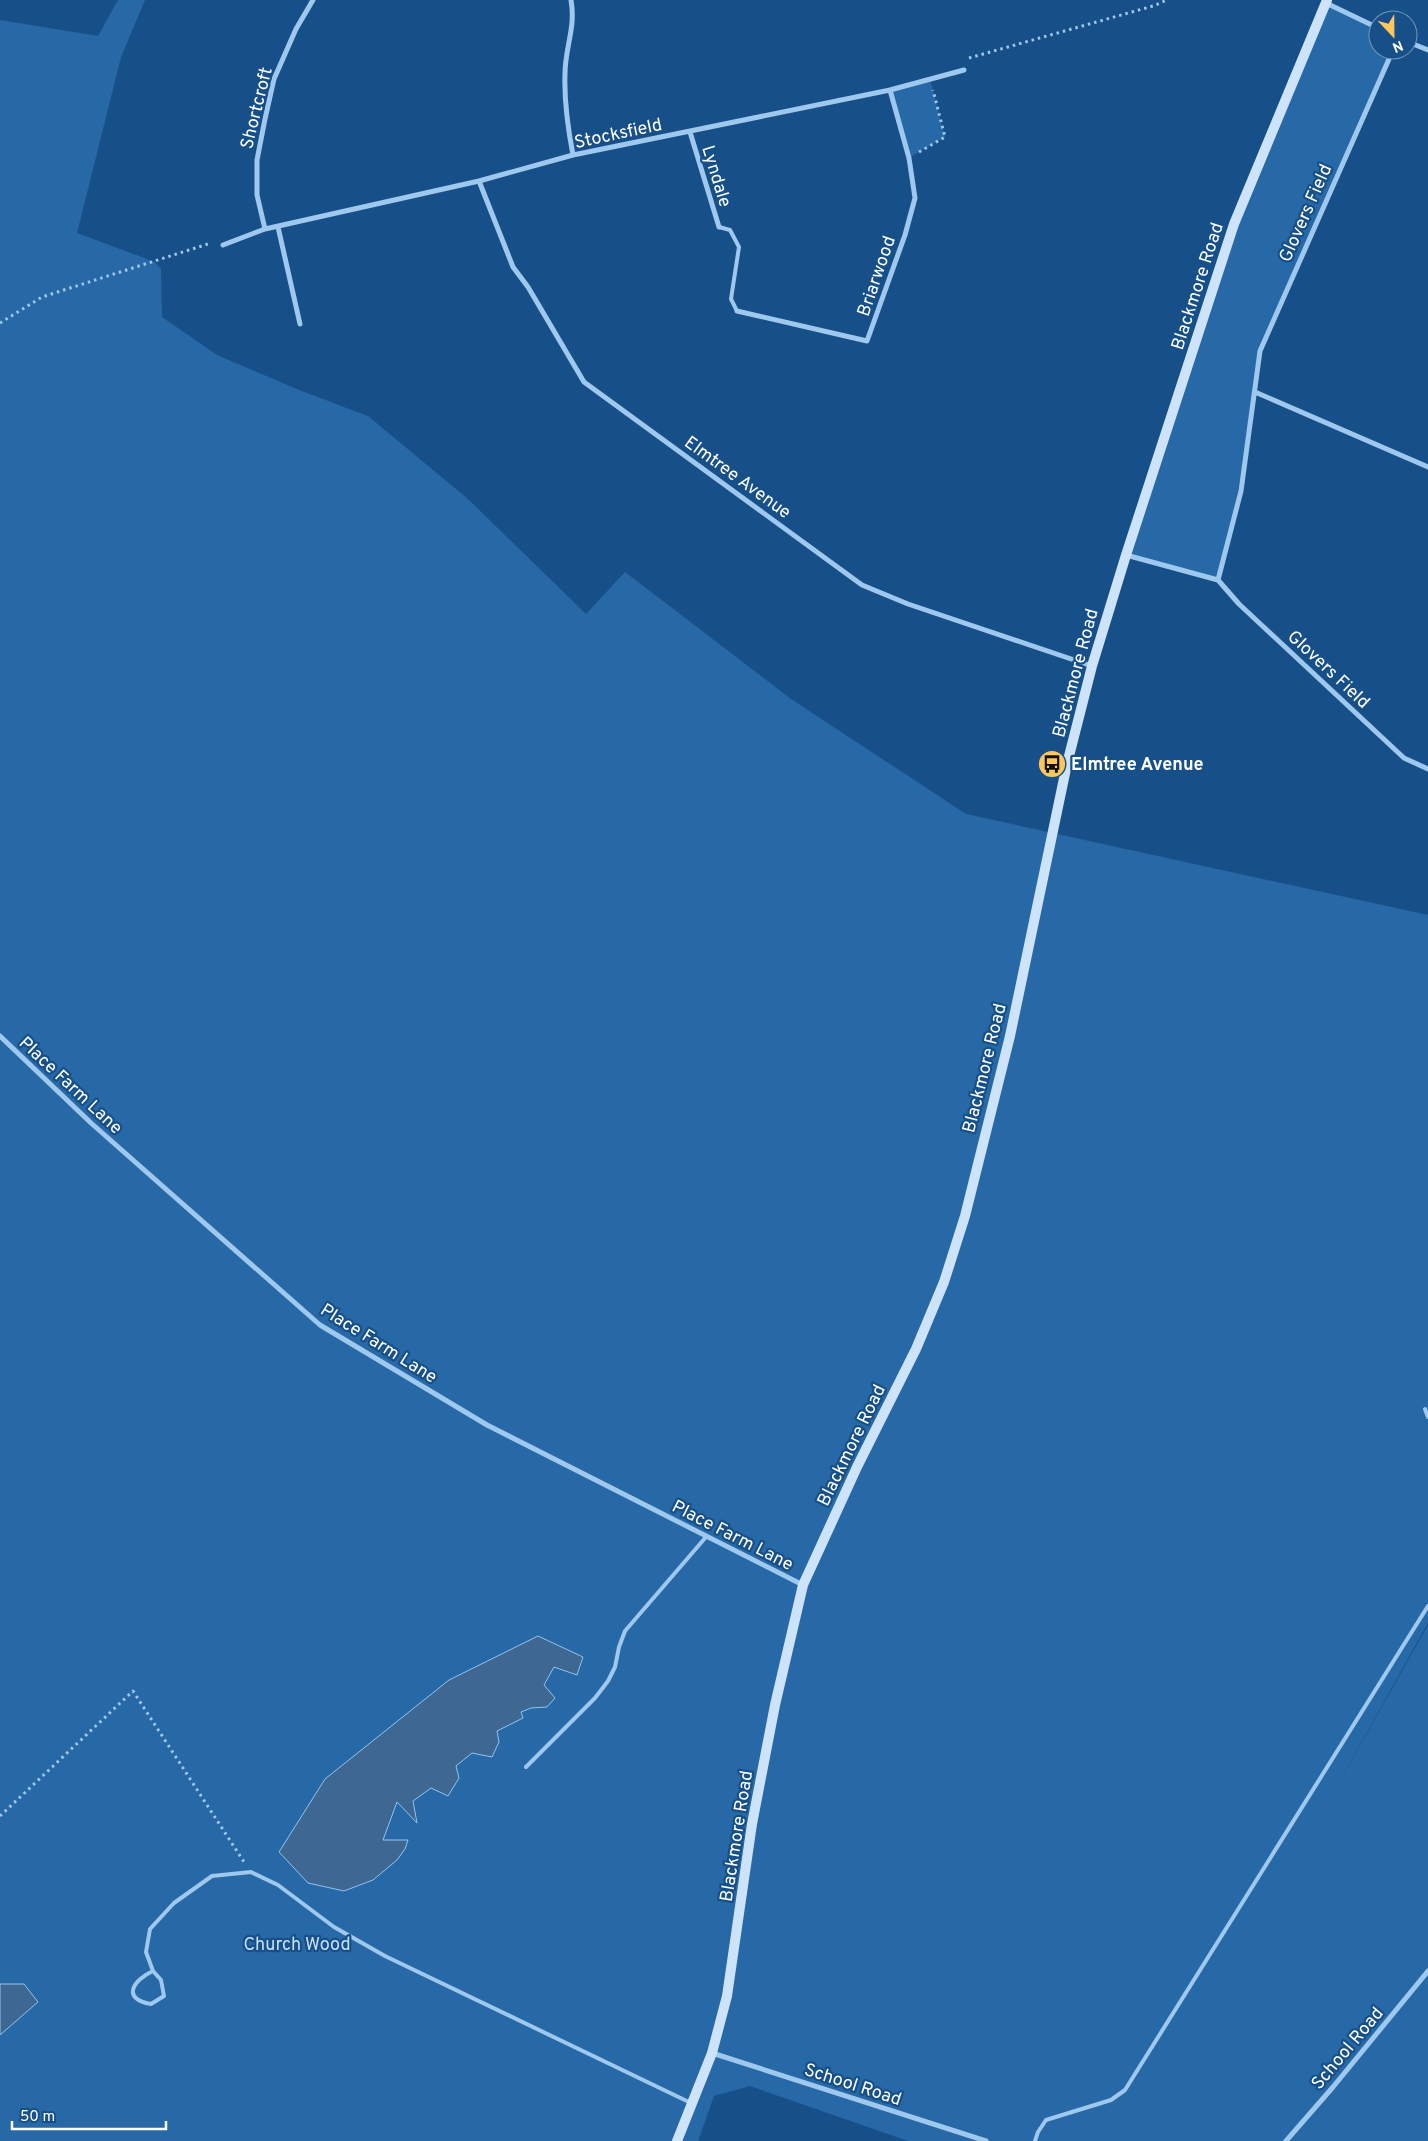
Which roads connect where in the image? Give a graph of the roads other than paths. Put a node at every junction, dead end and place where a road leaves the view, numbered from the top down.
1 (313, 0) edge
2 (571, 0) edge
3 (1327, 1) edge
4 (1368, 23) edge
5 (1389, 60) edge
6 (964, 70) road end
7 (890, 90) junction
8 (690, 132) junction
9 (573, 156) junction
10 (479, 181) junction
11 (278, 227) junction
12 (719, 227) joint
13 (264, 229) junction
14 (223, 245) road end
15 (737, 311) joint
16 (300, 324) dead end
17 (1255, 392) junction
18 (1428, 467) edge
19 (1126, 554) junction
20 (1218, 580) junction
21 (1092, 666) junction
22 (1428, 770) edge
23 (0, 1036) edge
24 (1425, 1409) dead end
25 (1428, 1417) edge
26 (706, 1537) junction
27 (803, 1586) junction
28 (1428, 1606) edge
29 (526, 1767) dead end
30 (153, 1970) junction
31 (1428, 1971) edge
32 (712, 2053) junction
33 (693, 2104) junction
34 (677, 2141) edge
35 (986, 2141) edge
36 (1035, 2141) edge
37 (1286, 2141) edge

1 - 13 street, Shortcroft
2 - 9 street
3 - 4 street
3 - 19 street, Blackmore Road
5 - 17 street, Glovers Field
6 - 7 street, Stocksfield
7 - 8 street, Stocksfield
7 - 15 street, Briarwood
8 - 9 street, Stocksfield
8 - 12 street, Lyndale
9 - 10 street, Stocksfield
10 - 11 street, Stocksfield
10 - 21 street, Elmtree Avenue
11 - 13 street, Stocksfield
11 - 16 street
12 - 15 lane
13 - 14 street, Stocksfield
17 - 18 street
17 - 20 street, Glovers Field
19 - 20 street
19 - 21 street, Blackmore Road
20 - 22 street, Glovers Field
21 - 27 street, Blackmore Road
23 - 26 street, Place Farm Lane
24 - 25 lane
26 - 27 street, Place Farm Lane
26 - 29 lane
27 - 32 street, Blackmore Road
28 - 36 lane
30 - 30 lane
30 - 33 lane
31 - 37 street, School Road
32 - 33 street, Blackmore Road
32 - 35 street, School Road
33 - 34 street, Blackmore Road

